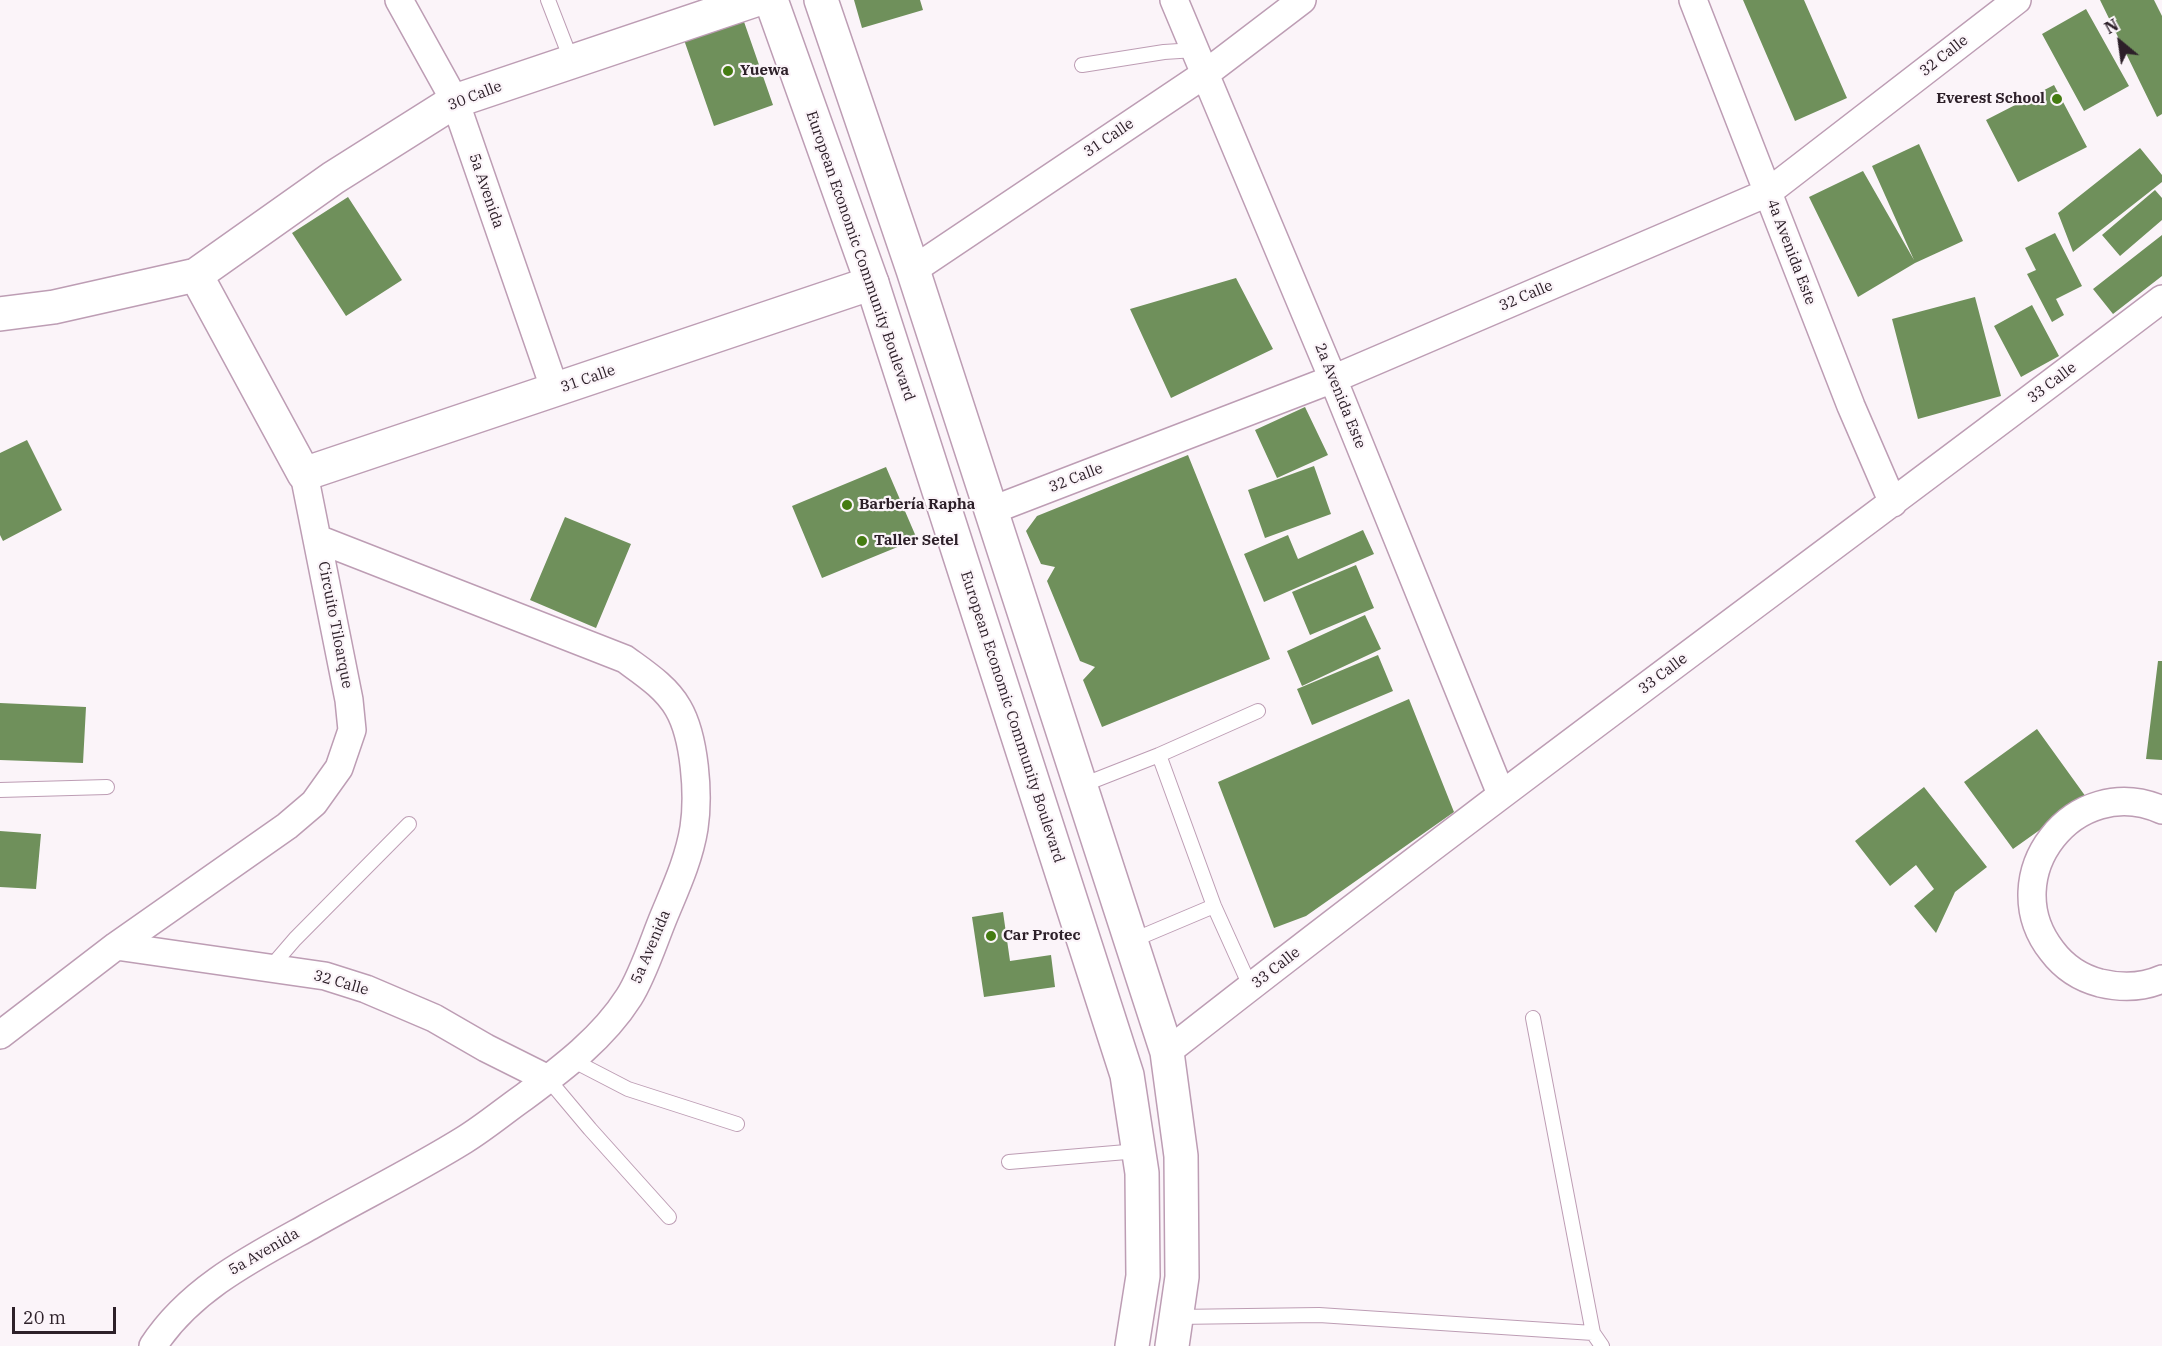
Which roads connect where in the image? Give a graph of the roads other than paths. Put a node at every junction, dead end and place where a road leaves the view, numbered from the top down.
1 (399, 0) edge
2 (548, 0) edge
3 (754, 0) edge
4 (771, 0) edge
5 (821, 0) edge
6 (1174, 0) edge
7 (1302, 0) edge
8 (1694, 0) edge
9 (2017, 0) edge
10 (572, 62) junction
11 (1200, 62) junction
12 (1082, 65) dead end
13 (455, 101) junction
14 (1767, 193) junction
15 (913, 270) junction
16 (196, 275) junction
17 (872, 284) junction
18 (2162, 299) edge
19 (0, 314) edge
20 (1333, 379) junction
21 (555, 390) junction
22 (304, 474) junction
23 (1893, 503) junction
24 (990, 511) junction
25 (318, 539) junction
26 (1258, 711) dead end
27 (1159, 755) junction
28 (1080, 786) junction
29 (107, 787) dead end
30 (0, 790) edge
31 (1501, 794) junction
32 (2162, 810) edge
33 (409, 824) dead end
34 (1214, 906) junction
35 (1131, 941) junction
36 (116, 946) junction
37 (270, 968) junction
38 (2162, 979) edge
39 (1251, 988) junction
40 (1533, 1018) dead end
41 (0, 1035) edge
42 (1167, 1052) junction
43 (572, 1060) junction
44 (548, 1079) junction
45 (737, 1124) dead end
46 (1138, 1151) junction
47 (1009, 1162) dead end
48 (669, 1217) dead end
49 (1174, 1332) edge
50 (1593, 1333) junction
51 (153, 1346) edge
52 (1132, 1346) edge
53 (1602, 1346) edge

1 - 13 street, 5a Avenida
2 - 10 lane
3 - 10 main road, 30 Calle
4 - 17 main road, European Economic Community Boulevard
5 - 15 main road
6 - 11 street, 2a Avenida Este
7 - 11 street, 31 Calle
8 - 14 street, 4a Avenida Este
9 - 14 street, 32 Calle
10 - 13 main road, 30 Calle
11 - 12 lane
11 - 15 street, 31 Calle
11 - 20 street, 2a Avenida Este
13 - 16 main road, 30 Calle
13 - 21 street, 5a Avenida
14 - 20 street, 32 Calle
14 - 23 street, 4a Avenida Este
15 - 24 main road
16 - 19 main road
16 - 22 main road, Circuito Tiloarque
17 - 21 main road, 31 Calle
17 - 46 main road, European Economic Community Boulevard
18 - 23 street, 33 Calle
20 - 24 street, 32 Calle
20 - 31 street, 2a Avenida Este
21 - 22 main road, 31 Calle
22 - 25 street, Circuito Tiloarque
23 - 31 street, 33 Calle
24 - 28 main road
25 - 36 street, Circuito Tiloarque
25 - 43 street, 5a Avenida
26 - 27 lane
27 - 28 lane
27 - 34 lane
28 - 35 main road
29 - 30 lane
31 - 39 street, 33 Calle
32 - 38 street
33 - 37 lane
34 - 35 lane
34 - 39 lane
35 - 42 main road
36 - 37 street, 32 Calle
36 - 41 street, Circuito Tiloarque
37 - 44 street, 32 Calle
39 - 42 street, 33 Calle
40 - 50 lane
42 - 49 main road
43 - 44 street, 5a Avenida
43 - 45 lane
44 - 48 lane
44 - 51 street, 5a Avenida
46 - 47 lane
46 - 52 main road, European Economic Community Boulevard
49 - 50 lane
50 - 53 lane

